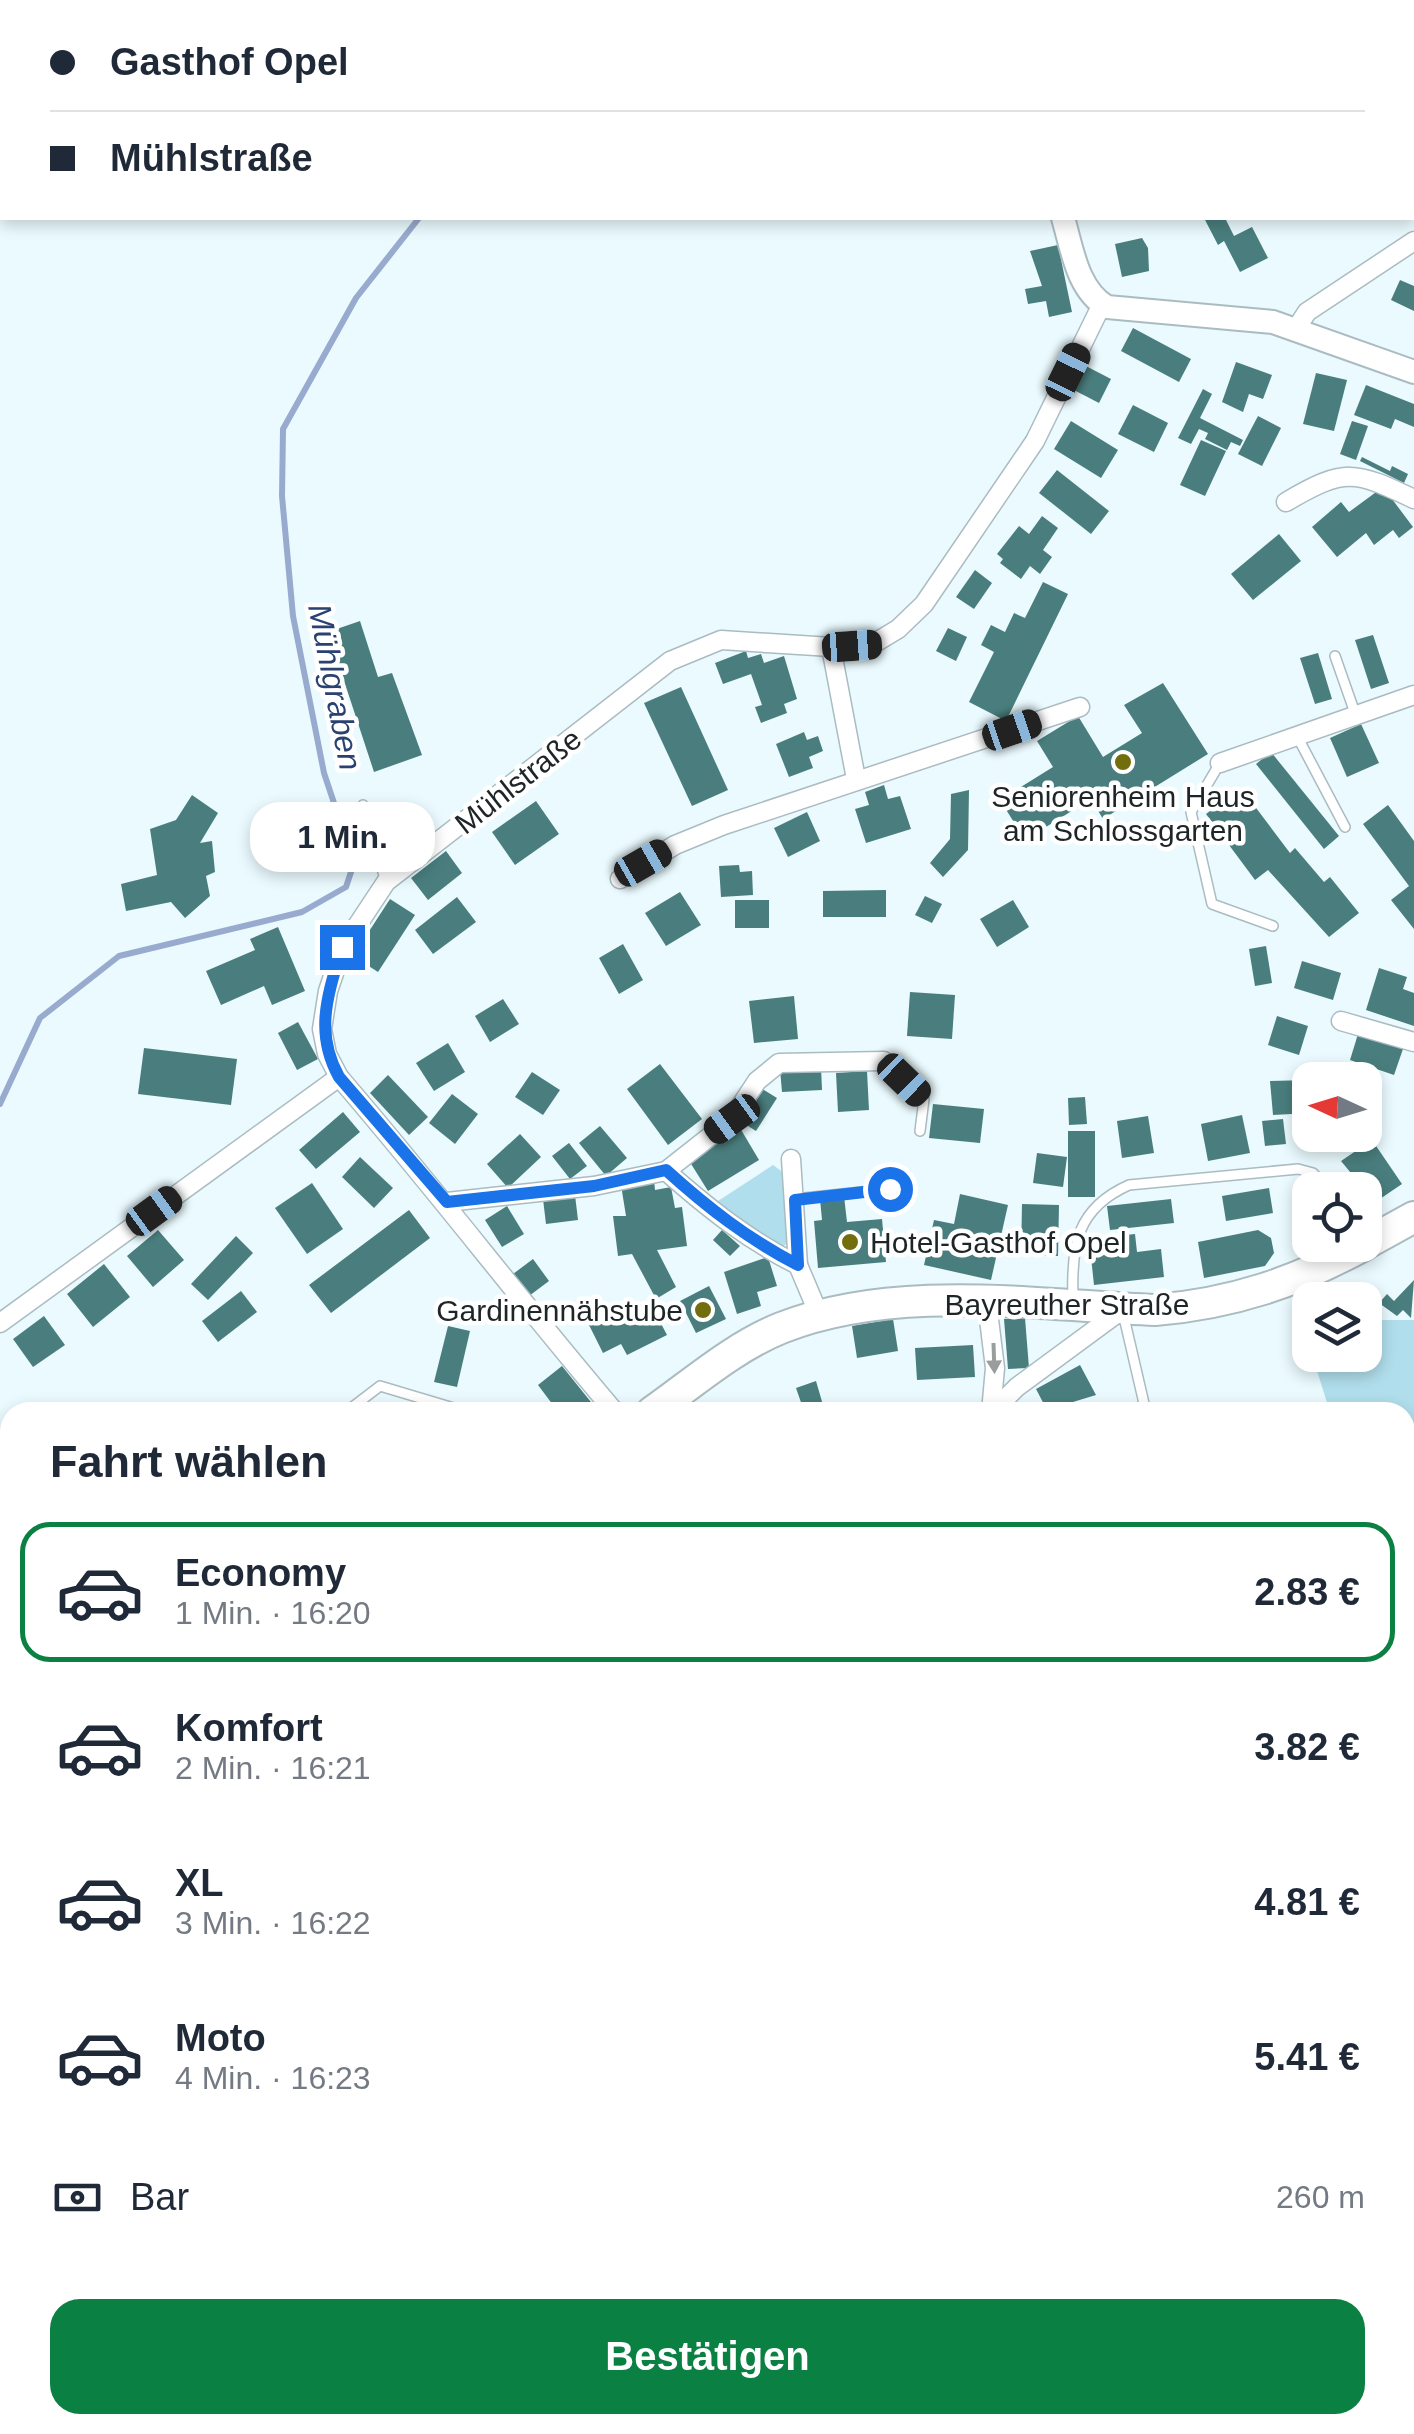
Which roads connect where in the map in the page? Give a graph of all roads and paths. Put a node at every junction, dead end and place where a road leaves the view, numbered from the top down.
1 (1065, 220) edge
2 (1414, 241) edge
3 (1102, 304) junction
4 (1296, 329) junction
5 (1414, 372) edge
6 (1414, 499) edge
7 (1286, 502) dead end
8 (831, 647) junction
9 (1335, 656) dead end
10 (1414, 694) edge
11 (1080, 706) dead end
12 (1355, 713) junction
13 (1297, 736) junction
14 (1220, 763) joint
15 (856, 778) junction
16 (363, 805) dead end
17 (1344, 827) dead end
18 (620, 878) dead end
19 (386, 882) junction
20 (1274, 926) dead end
21 (1341, 1022) dead end
22 (1414, 1042) edge
23 (884, 1061) joint
24 (339, 1077) junction
25 (920, 1131) dead end
26 (790, 1159) dead end
27 (666, 1170) junction
28 (1302, 1172) edge
29 (890, 1189) dead end
30 (795, 1200) junction
31 (447, 1202) junction
32 (1414, 1217) edge
33 (1382, 1235) edge
34 (1330, 1262) edge
35 (798, 1265) junction
36 (987, 1304) junction
37 (1074, 1308) junction
38 (1123, 1309) junction
39 (820, 1317) junction
40 (0, 1323) edge
41 (359, 1402) edge
42 (434, 1402) edge
43 (607, 1402) edge
44 (666, 1402) edge
45 (993, 1402) edge
46 (1002, 1402) edge
47 (1143, 1402) edge

1 - 3 street
2 - 4 street
3 - 4 street
3 - 8 street, Mühlstraße
4 - 5 street
6 - 7 street
8 - 15 street
8 - 19 street, Mühlstraße
9 - 12 lane
10 - 12 street
11 - 15 street
12 - 13 street
13 - 14 street
13 - 17 lane
14 - 20 lane
15 - 18 street
16 - 19 lane
19 - 24 street, Mühlstraße
21 - 22 street
23 - 25 lane
23 - 27 street
24 - 31 street, Mühlstraße
24 - 40 street
26 - 30 street
27 - 31 street
27 - 35 street
28 - 37 lane
29 - 30 lane
30 - 35 street
31 - 43 street, Mühlstraße
32 - 33 main road, Bayreuther Straße
34 - 38 main road, Bayreuther Straße
35 - 39 street
36 - 37 main road, Bayreuther Straße
36 - 39 main road, Bayreuther Straße
36 -> 45 street
37 - 38 main road, Bayreuther Straße
38 - 46 street
38 - 47 lane
39 - 44 main road, Bayreuther Straße
41 - 42 lane

